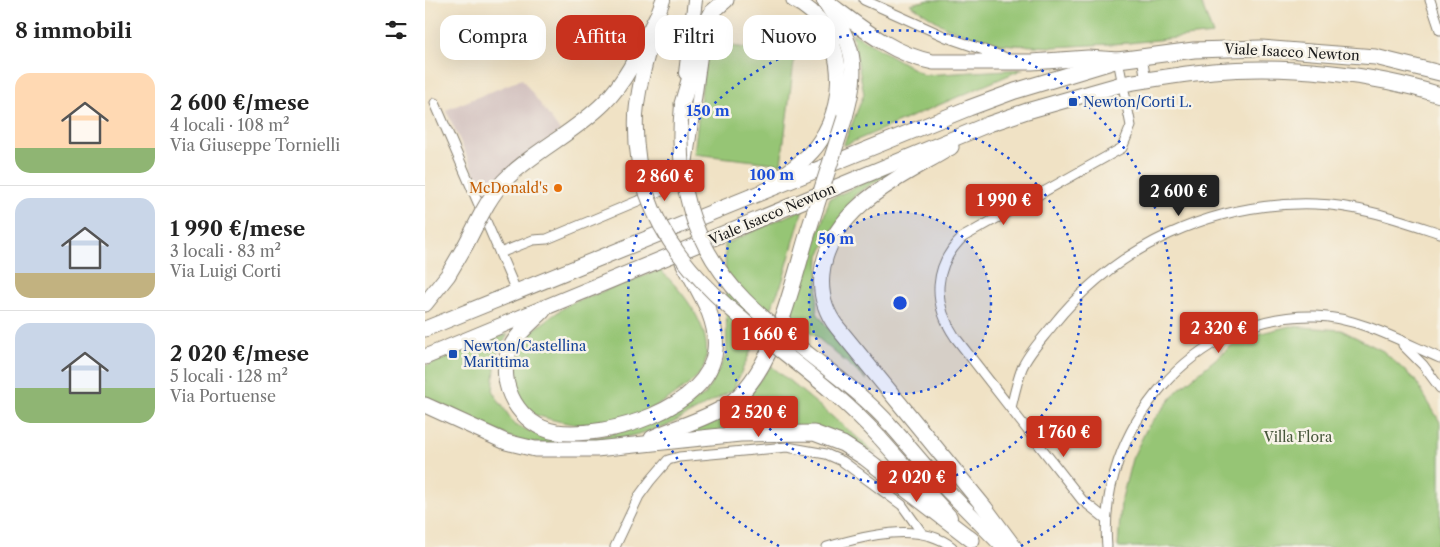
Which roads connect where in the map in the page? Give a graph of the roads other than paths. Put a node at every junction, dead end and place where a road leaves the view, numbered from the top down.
1 (663, 0) edge
2 (695, 0) edge
3 (726, 0) edge
4 (794, 0) edge
5 (824, 0) edge
6 (864, 0) edge
7 (1430, 0) edge
8 (657, 15) edge
9 (655, 20) edge
10 (655, 24) edge
11 (1440, 30) edge
12 (1142, 57) junction
13 (702, 60) edge
14 (1118, 60) junction
15 (1032, 62) junction
16 (1440, 72) edge
17 (1146, 81) junction
18 (1122, 84) junction
19 (1440, 95) edge
20 (435, 103) dead end
21 (682, 104) junction
22 (989, 124) junction
23 (753, 197) junction
24 (1440, 233) edge
25 (500, 253) junction
26 (683, 262) junction
27 (517, 293) junction
28 (425, 304) edge
29 (549, 305) junction
30 (425, 329) edge
31 (1397, 340) junction
32 (425, 357) edge
33 (1440, 358) edge
34 (1440, 388) edge
35 (425, 405) edge
36 (1011, 408) junction
37 (642, 443) junction
38 (1106, 519) junction
39 (922, 534) junction
40 (976, 543) edge
41 (615, 547) edge
42 (827, 547) edge
43 (952, 547) edge
44 (1003, 547) edge
45 (1014, 547) edge
46 (1107, 547) edge

1 - 8 main road
2 - 21 main road
3 - 21 main road
4 - 23 main road
5 - 15 main road
5 - 37 main road, bridge
6 - 15 street
7 - 11 street
9 - 28 main road, bridge
10 - 26 main road, bridge
12 - 14 main road, Viale Isacco Newton
12 - 16 main road, Viale Isacco Newton
12 - 17 street
13 - 25 street
14 - 15 main road
14 - 18 street
14 - 23 main road, Viale Isacco Newton
17 - 18 main road, Viale Isacco Newton
17 - 19 main road, Viale Isacco Newton
18 - 22 main road, Viale Isacco Newton
18 - 36 street
20 - 25 street
21 - 44 main road, bridge
22 - 29 main road, Viale Isacco Newton
22 - 45 main road
23 - 27 main road, Viale Isacco Newton
24 - 36 street
25 - 27 street
26 - 29 main road
26 - 40 main road, bridge
27 - 30 main road, Viale Isacco Newton
29 - 32 main road, Viale Isacco Newton
31 - 33 street
31 - 34 street
31 - 38 street
35 - 37 main road
36 - 38 street
37 - 40 main road
38 - 46 street
39 - 41 street
39 - 42 street
39 - 43 street

